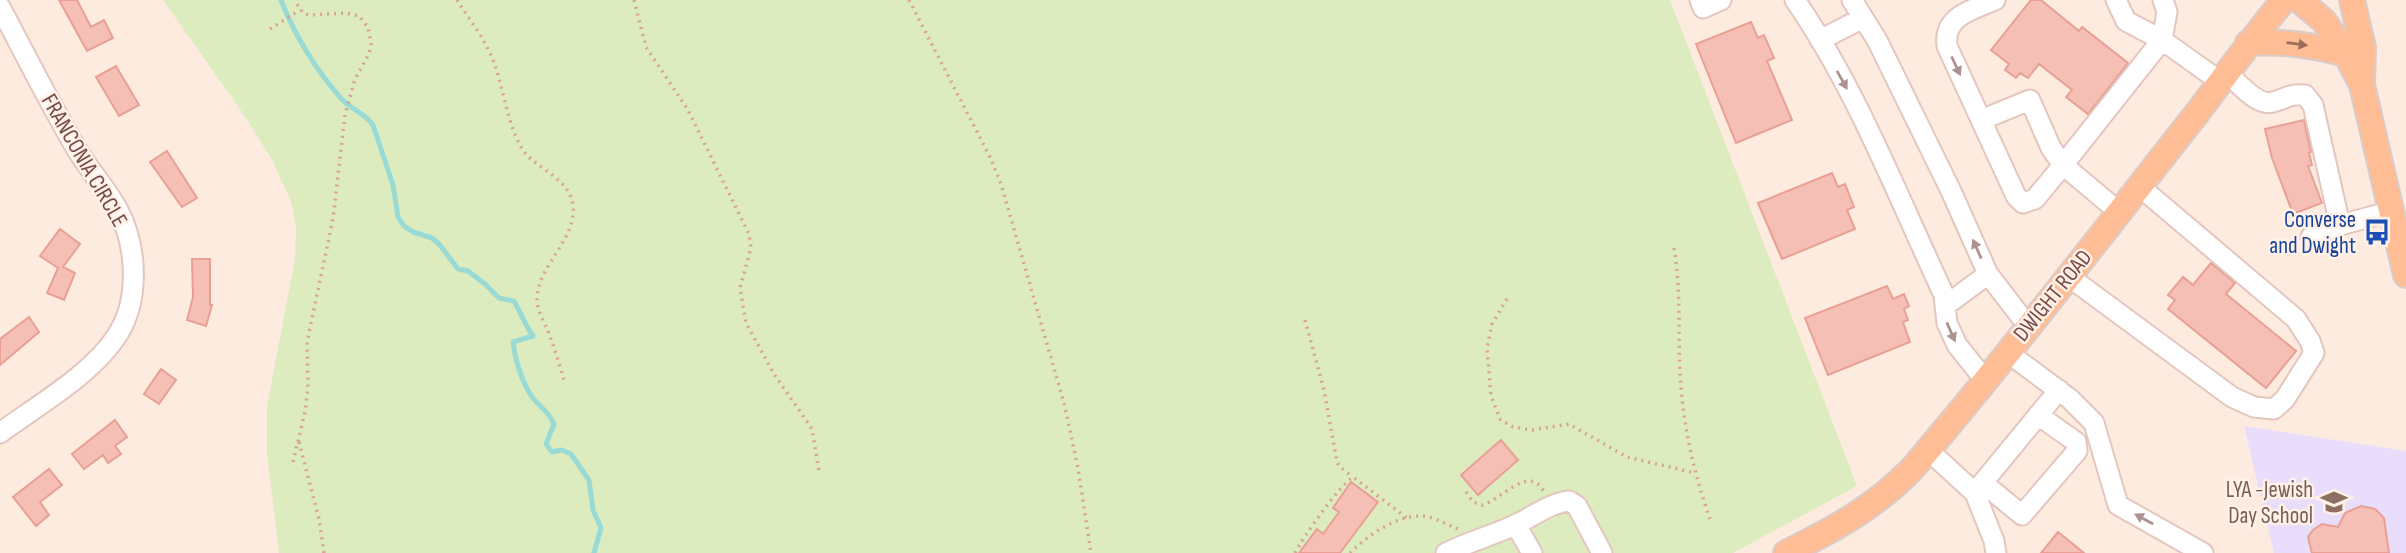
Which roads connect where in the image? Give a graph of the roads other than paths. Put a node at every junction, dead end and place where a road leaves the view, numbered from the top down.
1 (1700, 0) edge
2 (1721, 0) edge
3 (1795, 0) edge
4 (1852, 0) edge
5 (2116, 0) edge
6 (2284, 0) edge
7 (2299, 0) edge
8 (2352, 0) edge
9 (1993, 1) edge
10 (2165, 4) edge
11 (0, 7) edge
12 (1863, 18) junction
13 (1820, 40) junction
14 (2162, 40) junction
15 (2248, 43) junction
16 (2346, 54) junction
17 (2225, 78) junction
18 (2362, 85) junction
19 (1981, 120) junction
20 (2063, 165) junction
21 (2139, 186) junction
22 (2392, 211) junction
23 (2119, 212) junction
24 (2340, 225) junction
25 (2311, 237) dead end
26 (1988, 274) junction
27 (2406, 275) edge
28 (2068, 276) junction
29 (1945, 306) junction
30 (2028, 326) junction
31 (2007, 352) junction
32 (1984, 380) junction
33 (2059, 390) junction
34 (2038, 415) junction
35 (0, 433) edge
36 (1928, 450) junction
37 (1979, 488) junction
38 (1516, 525) junction
39 (1484, 545) edge
40 (1447, 553) edge
41 (1532, 553) edge
42 (1602, 553) edge
43 (1786, 553) edge
44 (1996, 553) edge
45 (2203, 553) edge

1 - 2 street
3 - 13 street
4 - 12 street
5 - 14 street
6 - 15 main road, DWIGHT ROAD
7 - 16 main road
8 - 18 main road
9 -> 19 street
10 - 14 street
11 - 35 street, FRANCONIA CIRCLE
12 - 13 street
26 -> 12 street
13 -> 29 street
14 - 17 street
14 - 20 street
15 -> 16 main road
15 - 17 main road, DWIGHT ROAD
16 - 18 main road
17 - 21 main road, DWIGHT ROAD
17 - 24 street
18 - 22 main road
19 - 20 street
19 - 20 street
20 - 23 street
21 - 23 main road, DWIGHT ROAD
21 - 28 street
22 - 24 street
22 - 27 main road
23 - 28 main road, DWIGHT ROAD
24 - 25 street
26 - 29 street
26 - 30 street
28 - 30 main road, DWIGHT ROAD
29 -> 32 street
30 - 31 main road, DWIGHT ROAD
31 - 32 main road, DWIGHT ROAD
31 - 33 street
32 - 36 main road, DWIGHT ROAD
33 - 34 street
45 -> 33 street
34 - 37 street
34 - 37 street
36 - 37 street
36 - 43 main road, DWIGHT ROAD
37 - 44 street
38 - 39 street
38 - 41 street
38 - 42 street
39 - 40 street

